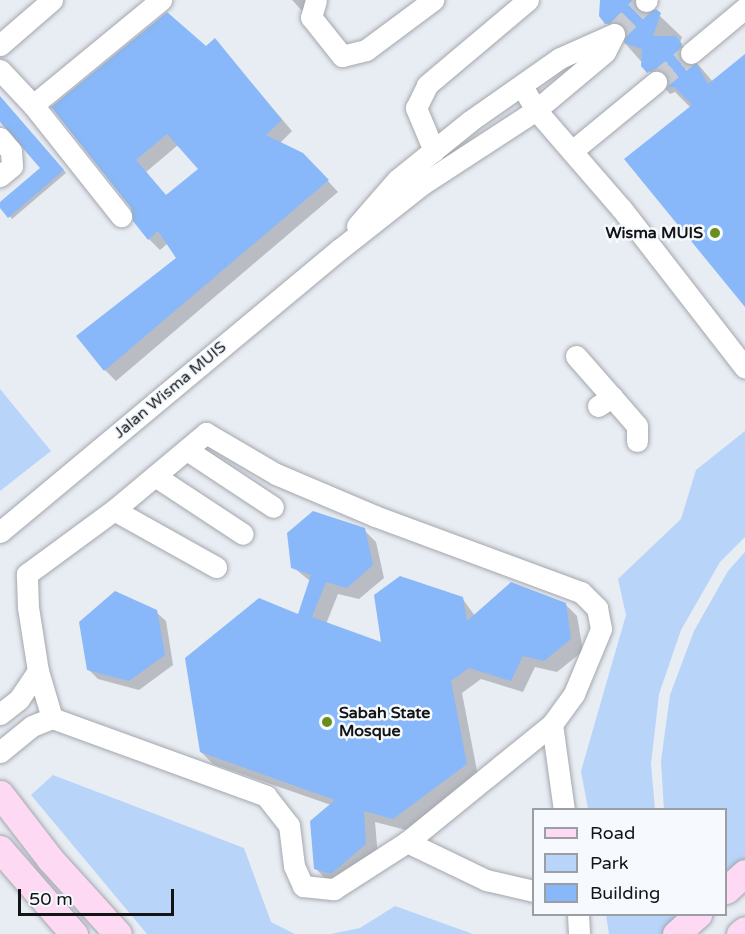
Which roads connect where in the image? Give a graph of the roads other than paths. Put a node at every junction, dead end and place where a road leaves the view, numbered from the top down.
1 (52, 0) edge
2 (161, 0) edge
3 (316, 0) edge
4 (433, 0) edge
5 (528, 0) edge
6 (505, 7) edge
7 (745, 8) edge
8 (0, 45) edge
9 (691, 53) tunnel mouth
10 (0, 70) edge
11 (656, 82) tunnel mouth
12 (522, 86) junction
13 (33, 105) junction
14 (536, 110) junction
15 (0, 138) edge
16 (434, 151) junction
17 (572, 151) junction
18 (0, 176) edge
19 (121, 216) dead end
20 (340, 249) junction
21 (576, 356) dead end
22 (745, 368) edge
23 (637, 441) dead end
24 (186, 450) junction
25 (155, 476) junction
26 (273, 507) dead end
27 (114, 510) junction
28 (0, 532) edge
29 (243, 534) dead end
30 (216, 567) dead end
31 (38, 671) junction
32 (0, 714) edge
33 (52, 718) junction
34 (552, 724) junction
35 (0, 752) edge
36 (0, 794) edge
37 (564, 808) edge
38 (407, 842) junction
39 (0, 849) edge
40 (745, 873) edge
41 (727, 889) edge
42 (532, 891) edge
43 (578, 916) edge
44 (697, 916) edge
45 (745, 930) edge
46 (74, 934) edge
47 (118, 934) edge
48 (579, 934) edge
49 (676, 934) edge
50 (740, 934) edge

1 - 8 street
2 - 13 street
3 - 4 street
5 - 6 street
6 - 16 street
7 - 9 street
10 - 13 street
11 - 17 street
12 - 14 street
12 - 14 street
12 - 16 street
13 - 19 street
14 - 17 street
14 - 20 street
15 - 18 street
16 - 20 street
17 - 22 street
20 - 28 street, Jalan Wisma MUIS
21 - 23 street
24 - 25 street
24 - 26 street
24 - 34 street
25 - 27 street
25 - 29 street
27 - 30 street
27 - 31 street
31 - 32 street
31 - 33 street
33 - 35 street
33 - 38 street
34 - 37 street
34 - 38 street
36 - 47 main road
38 - 42 street
39 - 46 main road
40 - 41 main road
43 - 48 street
44 - 49 main road
45 - 50 main road

